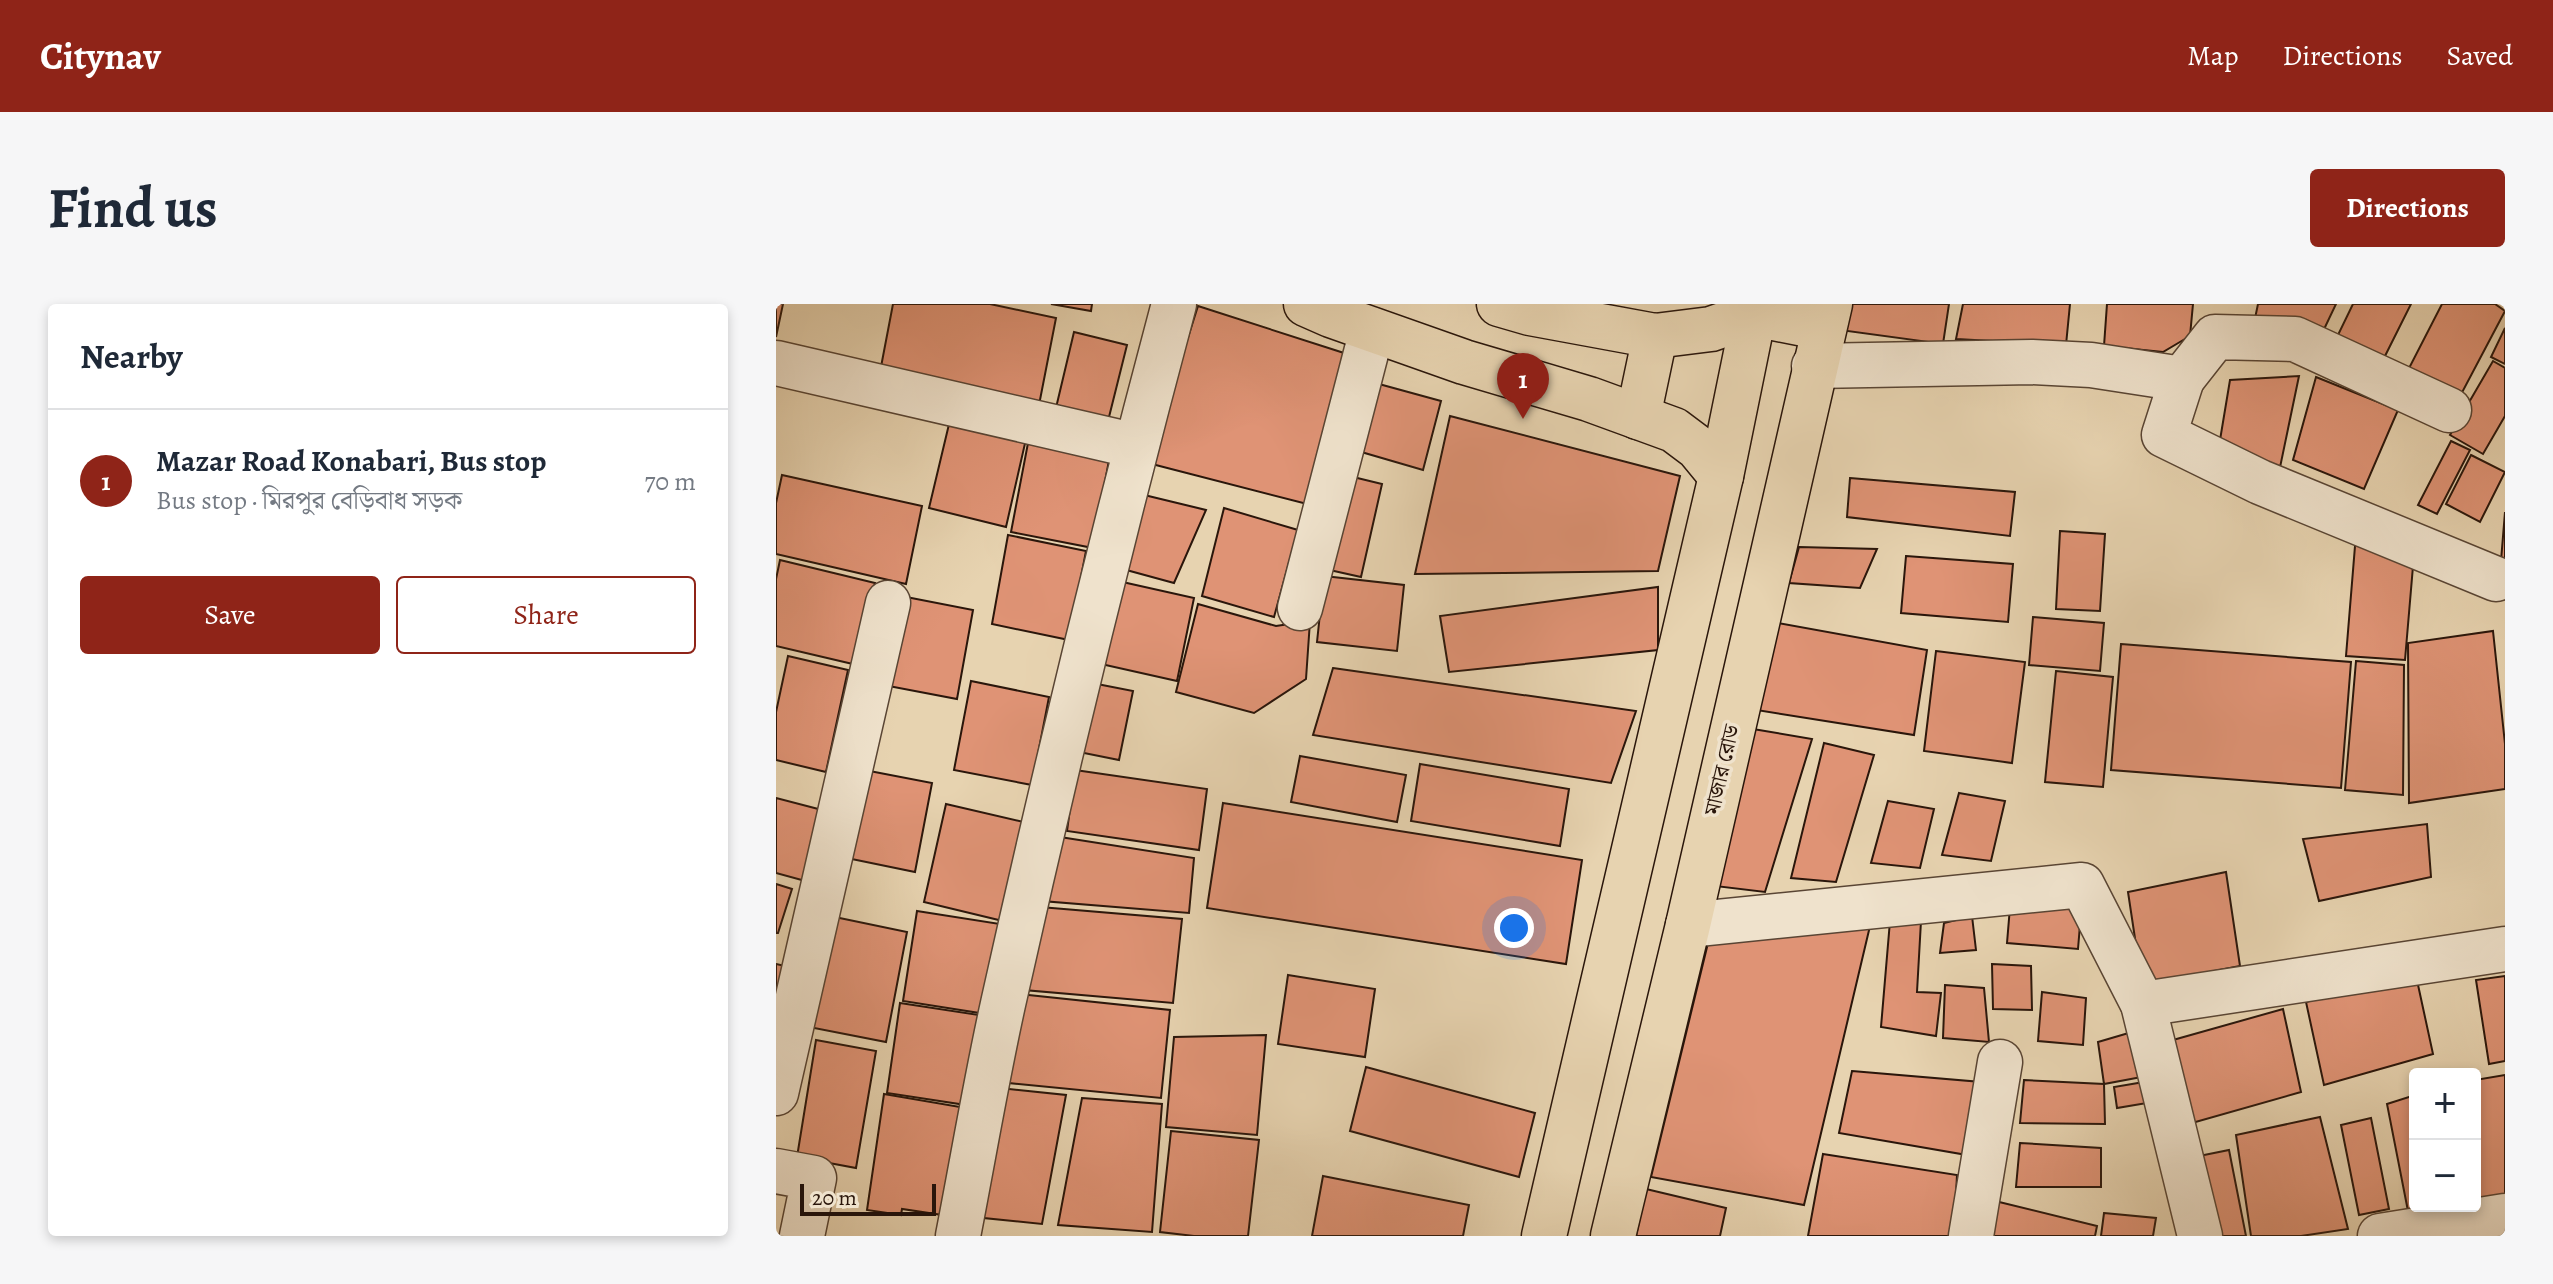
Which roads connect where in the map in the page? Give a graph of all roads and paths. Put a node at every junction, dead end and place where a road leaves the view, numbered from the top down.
1 (1174, 304) edge
2 (1306, 304) edge
3 (1499, 304) edge
4 (1755, 309) edge
5 (1372, 330) junction
6 (1823, 333) edge
7 (1655, 336) junction
8 (776, 363) edge
9 (2182, 379) junction
10 (2449, 410) dead end
11 (1638, 417) junction
12 (1136, 446) junction
13 (1721, 476) junction
14 (1785, 492) junction
15 (2496, 579) dead end
16 (888, 603) dead end
17 (1300, 608) dead end
18 (1688, 925) junction
19 (2505, 949) edge
20 (2143, 1004) junction
21 (2000, 1062) dead end
22 (776, 1093) edge
23 (776, 1171) edge
24 (2505, 1216) edge
25 (802, 1236) edge
26 (958, 1236) edge
27 (1544, 1236) edge
28 (1613, 1236) edge
29 (1971, 1236) edge
30 (2200, 1236) edge
31 (2380, 1236) edge

1 - 12 street
2 - 5 main road
3 - 7 main road
4 - 6 main road
4 - 7 main road
4 - 13 main road
5 - 11 main road
5 - 17 street
6 - 9 street
6 - 14 main road, মাজার রোড
7 - 11 main road
8 - 12 street
9 - 10 street
9 - 15 street
11 - 13 main road
12 - 26 street
13 - 14 main road
13 - 27 main road
14 - 18 main road, মাজার রোড
16 - 22 street
18 - 20 street
18 - 28 main road, মাজার রোড
19 - 20 street
20 - 30 street
21 - 29 street
23 - 25 street
24 - 31 street

